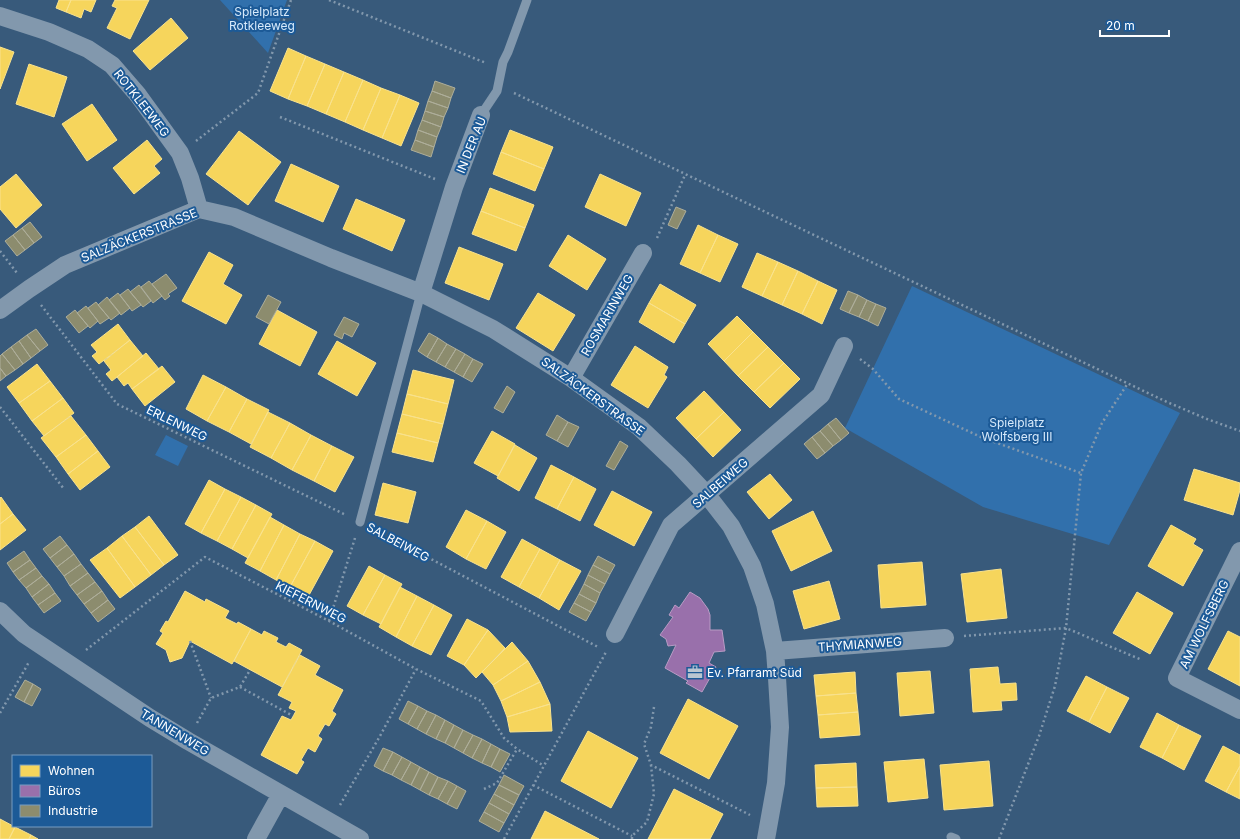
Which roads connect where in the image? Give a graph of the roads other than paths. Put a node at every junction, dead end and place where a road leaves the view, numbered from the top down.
1 (527, 0) edge
2 (0, 16) edge
3 (482, 115) joint
4 (200, 209) junction
5 (643, 253) road end
6 (421, 293) junction
7 (0, 310) edge
8 (844, 346) road end
9 (571, 378) junction
10 (707, 495) junction
11 (360, 522) road end
12 (1240, 551) edge
13 (0, 610) edge
14 (615, 634) dead end
15 (945, 638) road end
16 (775, 651) junction
17 (1240, 710) edge
18 (281, 794) junction
19 (767, 832) edge
20 (256, 839) edge
21 (360, 839) edge

1 - 3 lane, IN DER AU
2 - 4 street, ROTKLEEWEG
3 - 6 street, IN DER AU
4 - 6 street, SALZÄCKERSTRASSE
4 - 7 street, SALZÄCKERSTRASSE
5 - 9 street, ROSMARINWEG
6 - 9 street, SALZÄCKERSTRASSE
6 - 11 lane
8 - 10 street, SALBEIWEG
9 - 10 street, SALZÄCKERSTRASSE
10 - 14 street, SALBEIWEG
10 - 16 street, SALZÄCKERSTRASSE
12 - 17 street, AM WOLFSBERG
13 - 18 street, TANNENWEG
15 - 16 street, THYMIANWEG
16 - 19 street, SALZÄCKERSTRASSE
18 - 20 street
18 - 21 street, TANNENWEG

